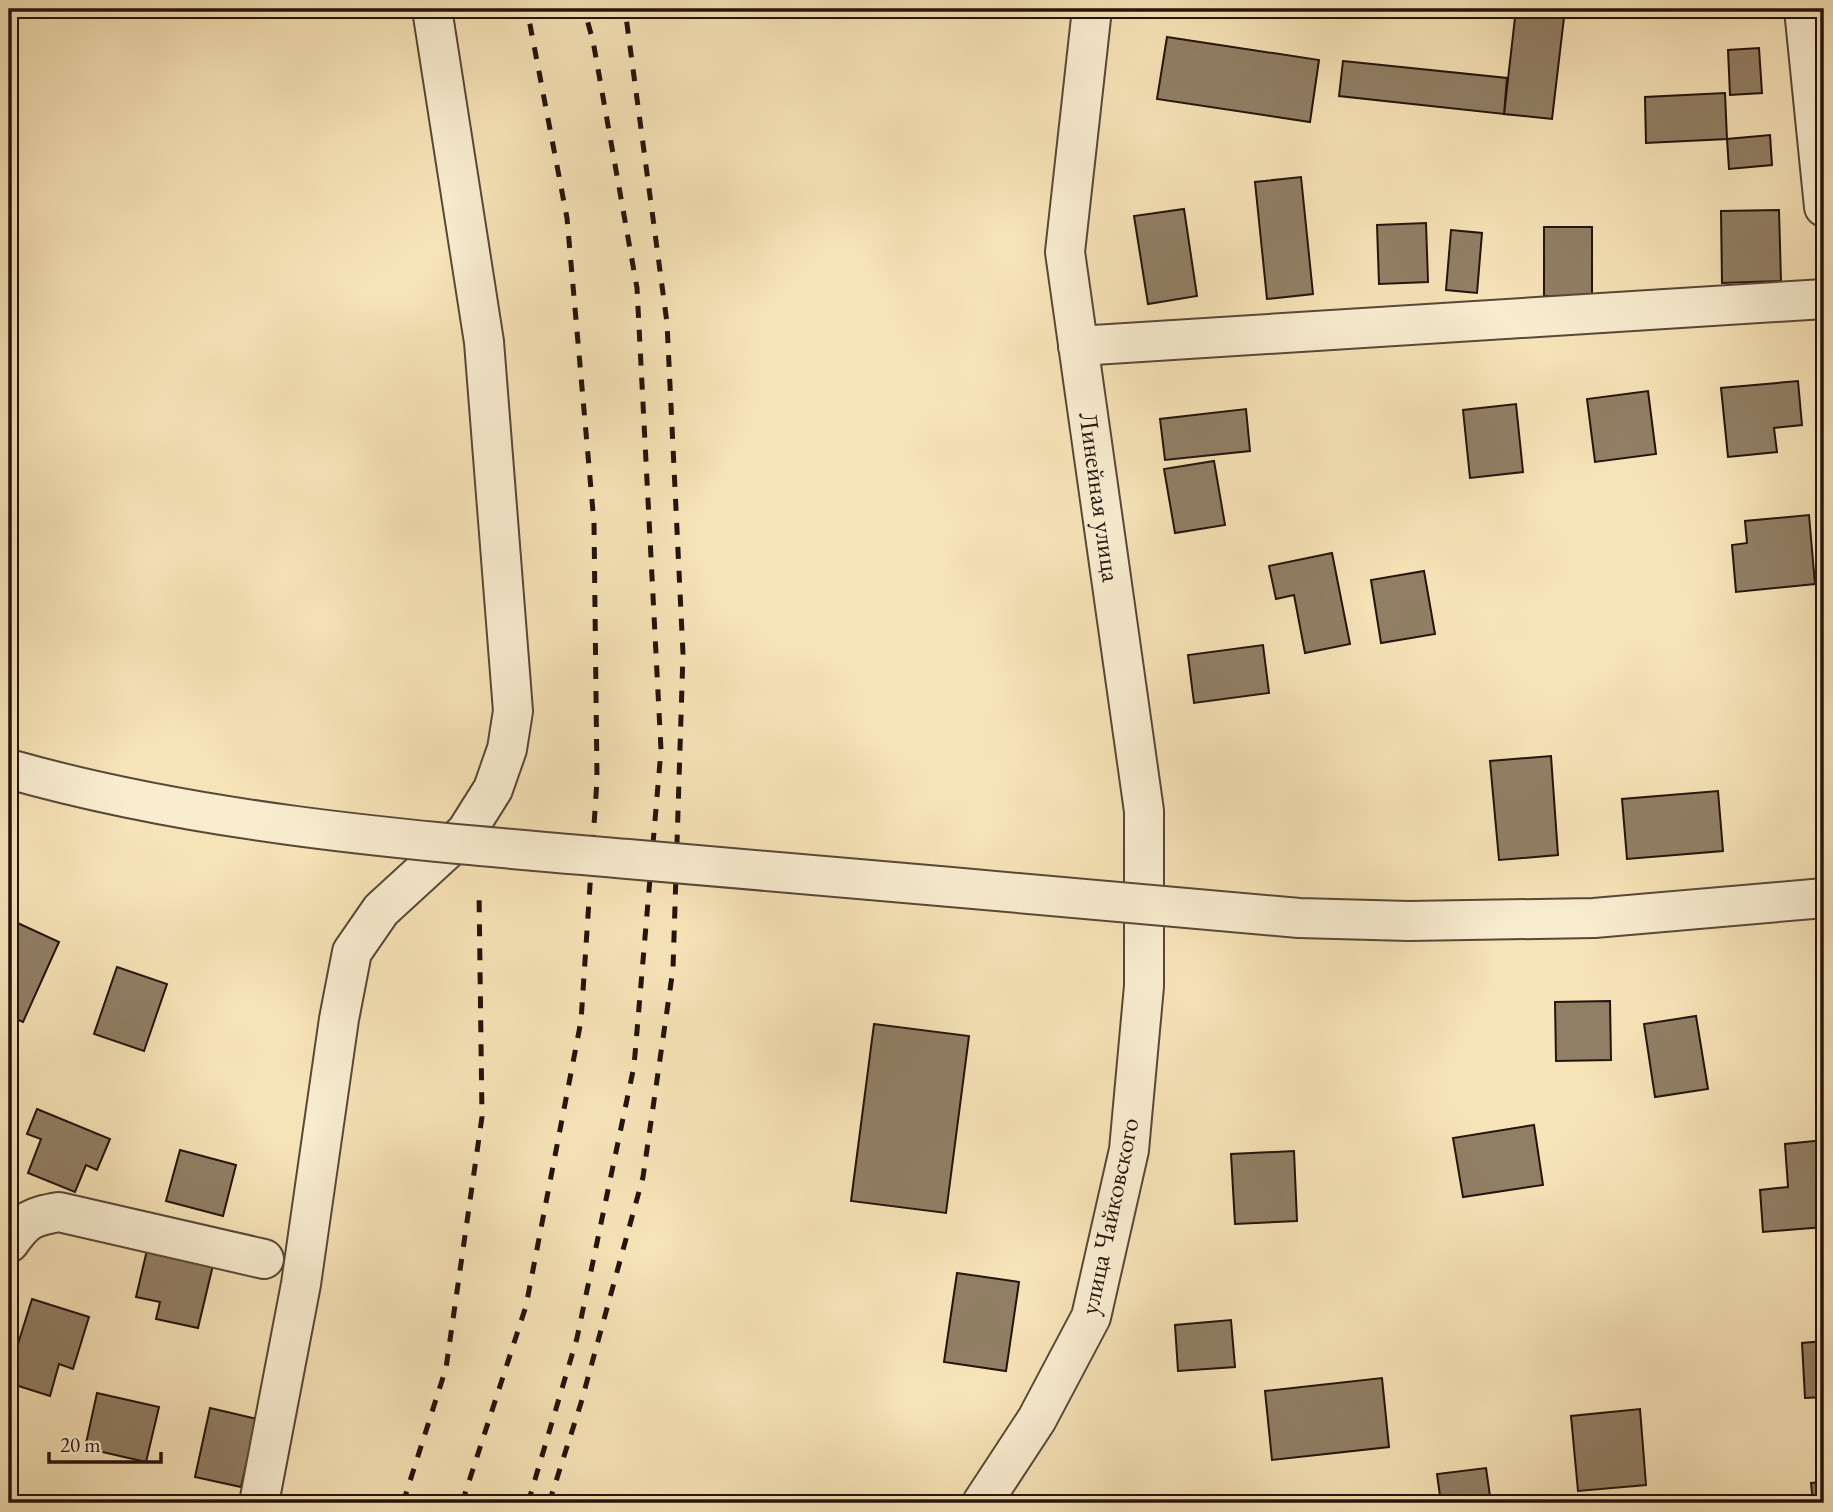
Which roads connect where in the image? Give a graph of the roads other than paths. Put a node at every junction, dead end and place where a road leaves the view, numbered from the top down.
1 (432, 9) edge
2 (1092, 9) edge
3 (1804, 9) edge
4 (1824, 207) edge
5 (1824, 299) edge
6 (1079, 346) junction
7 (9, 769) edge
8 (1824, 898) edge
9 (1144, 986) joint
10 (9, 1242) edge
11 (264, 1259) dead end
12 (259, 1503) edge
13 (982, 1503) edge

1 - 12 street
2 - 6 street, Линейная улица
3 - 4 street
5 - 6 street
6 - 9 street, Линейная улица
7 - 8 street, bridge
9 - 13 street, улица Чайковского
10 - 11 street

